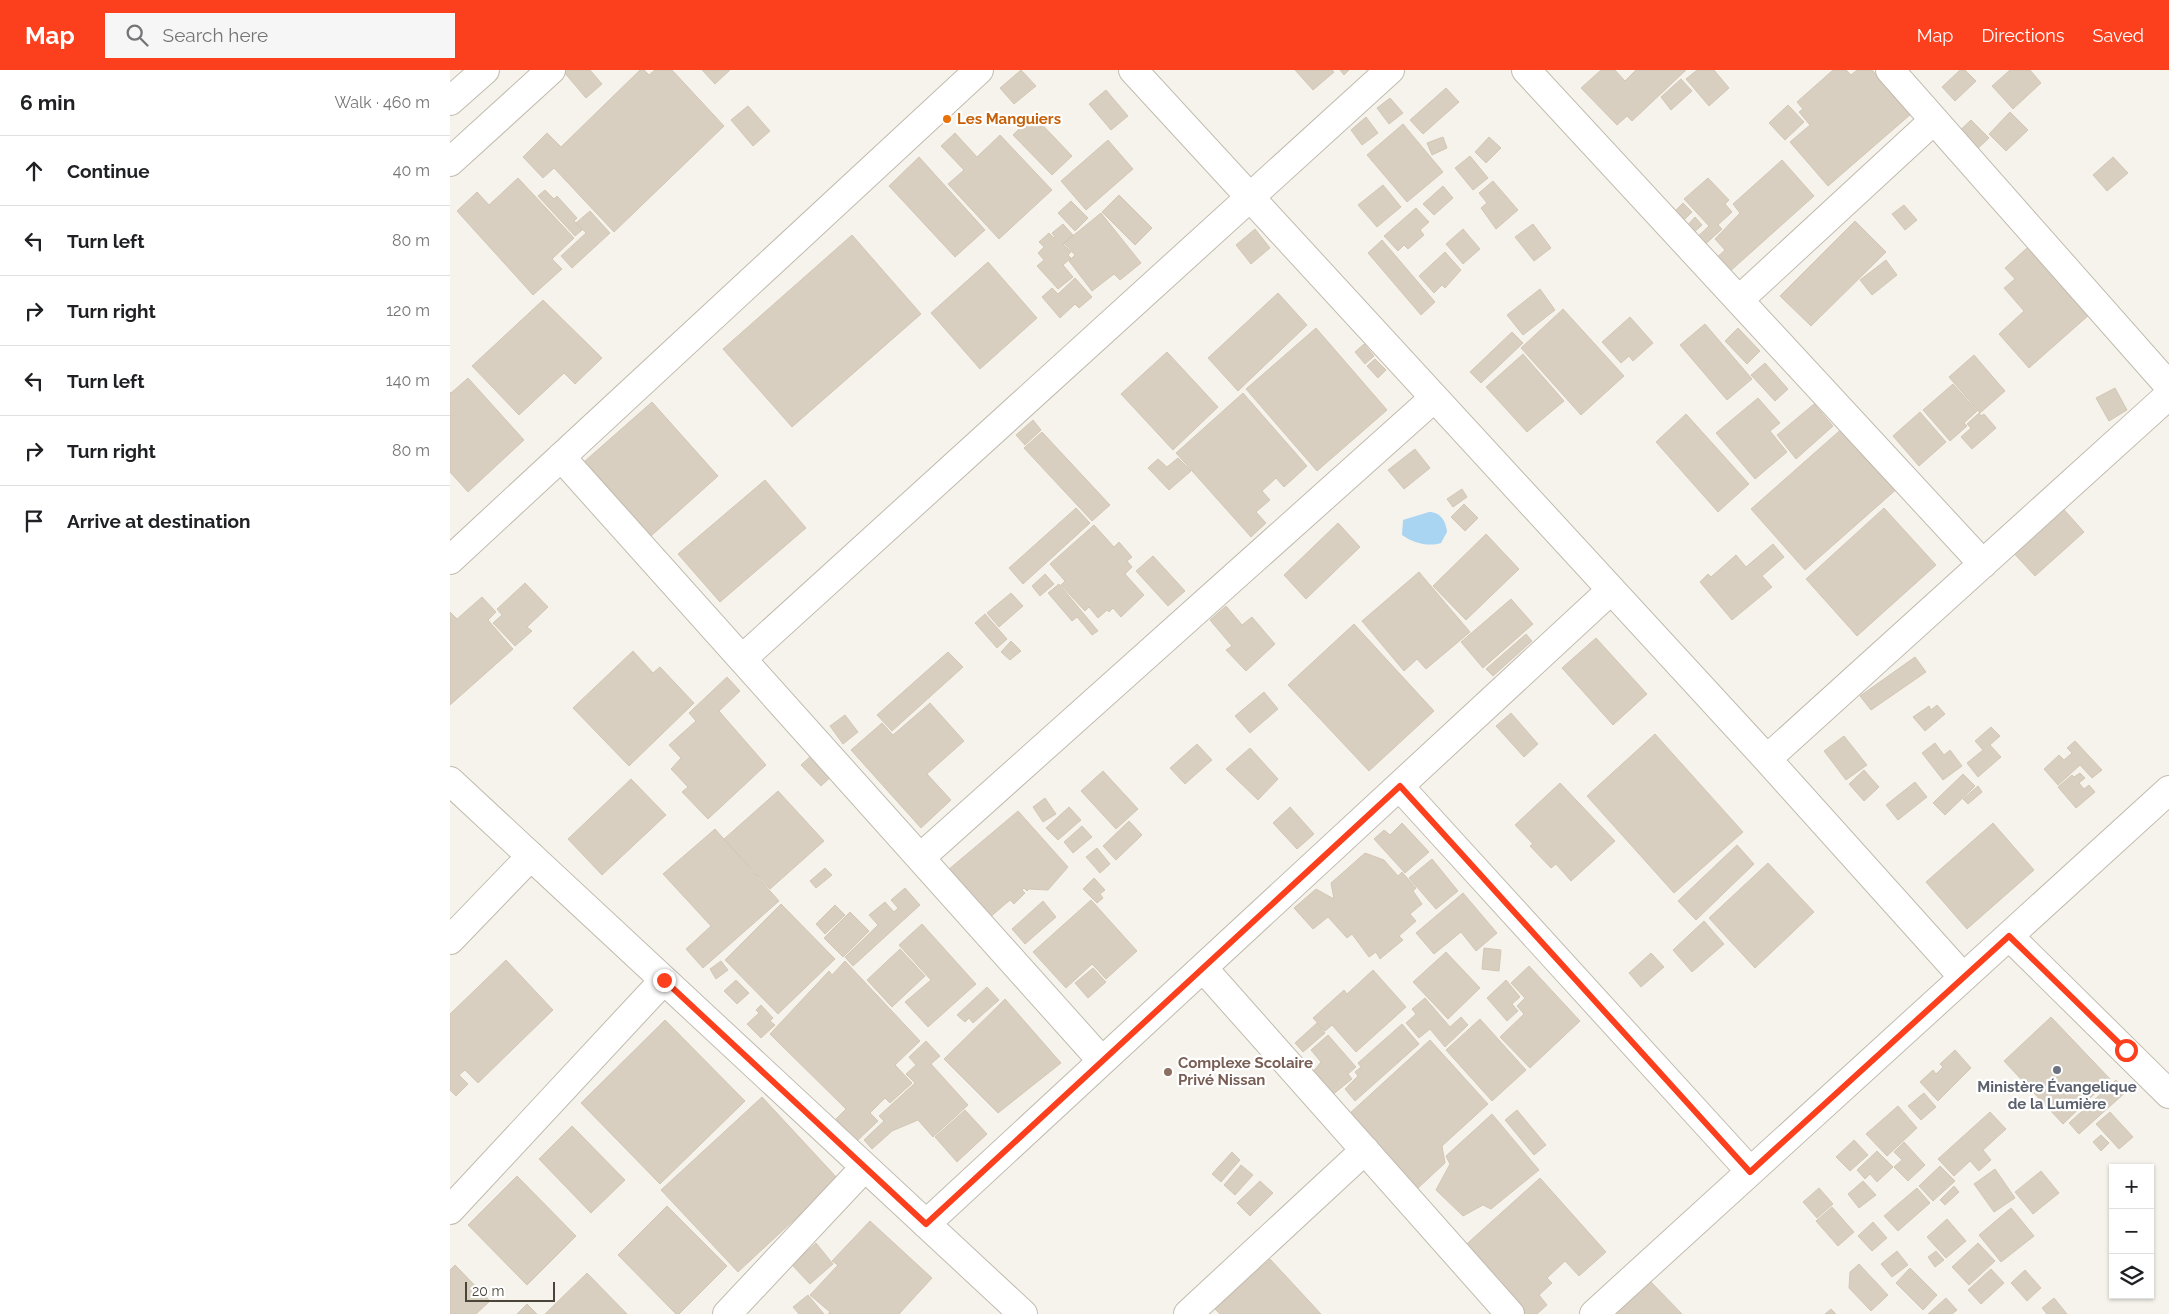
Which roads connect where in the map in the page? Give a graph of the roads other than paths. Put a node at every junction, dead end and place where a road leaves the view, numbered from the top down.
1 (485, 70) edge
2 (551, 70) edge
3 (979, 70) edge
4 (1133, 70) edge
5 (1390, 70) edge
6 (1526, 70) edge
7 (1890, 70) edge
8 (450, 102) edge
9 (1934, 120) junction
10 (450, 162) edge
11 (1250, 197) junction
12 (1740, 300) junction
13 (2169, 386) edge
14 (2169, 395) edge
15 (1434, 398) junction
16 (561, 457) junction
17 (450, 560) edge
18 (1983, 564) junction
19 (1610, 591) junction
20 (742, 659) junction
21 (1767, 759) junction
22 (450, 781) edge
23 (1400, 786) junction
24 (2169, 790) edge
25 (531, 856) junction
26 (920, 858) junction
27 (2009, 936) junction
28 (450, 940) edge
29 (1203, 968) junction
30 (1963, 977) junction
31 (664, 980) junction
32 (1102, 1061) junction
33 (2169, 1094) edge
34 (1365, 1150) junction
35 (865, 1167) junction
36 (1750, 1172) junction
37 (450, 1210) edge
38 (926, 1224) junction
39 (727, 1314) edge
40 (1023, 1314) edge
41 (1188, 1314) edge
42 (1510, 1314) edge
43 (1594, 1314) edge

1 - 8 street
2 - 10 street
3 - 16 street
4 - 11 street
5 - 11 street
6 - 12 street
7 - 9 street
9 - 12 street
9 - 13 street
11 - 15 street
11 - 20 street
12 - 18 street
14 - 18 street
15 - 19 street
15 - 26 street
16 - 17 street
16 - 20 street
18 - 21 street
19 - 21 street
19 - 23 street
20 - 26 street
21 - 30 street
22 - 25 street
23 - 29 street
23 - 36 street
24 - 27 street
25 - 28 street
25 - 31 street
26 - 32 street
27 - 30 street
27 - 33 street
29 - 32 street
29 - 34 street
30 - 36 street
31 - 35 street
31 - 37 street
32 - 38 street
34 - 41 street
34 - 42 street
35 - 38 street
35 - 39 street
36 - 43 street
38 - 40 street

